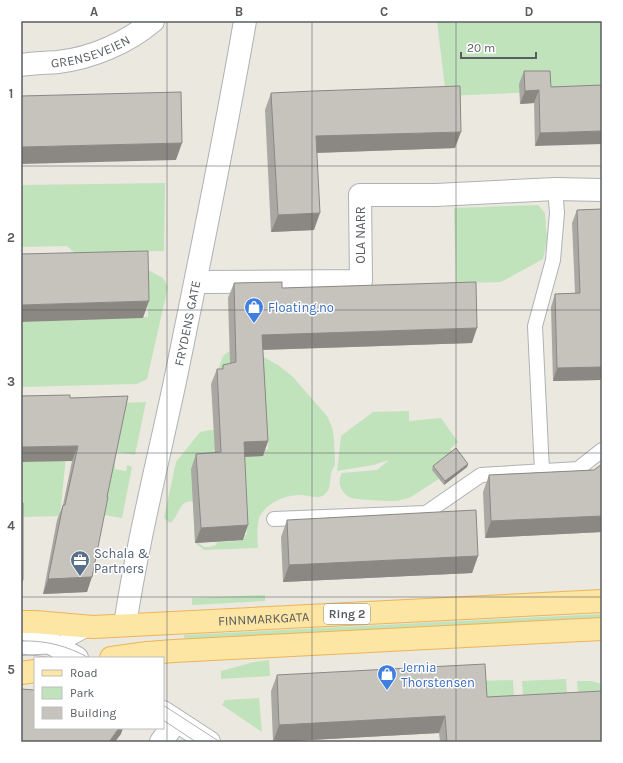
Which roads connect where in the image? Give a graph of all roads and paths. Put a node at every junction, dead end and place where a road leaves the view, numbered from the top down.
1 (153, 21) edge
2 (245, 21) edge
3 (21, 65) edge
4 (555, 189) junction
5 (602, 190) edge
6 (196, 282) junction
7 (602, 450) edge
8 (542, 471) junction
9 (274, 519) dead end
10 (602, 601) edge
11 (21, 622) edge
12 (125, 625) junction
13 (21, 626) edge
14 (93, 627) junction
15 (597, 633) edge
16 (56, 646) junction
17 (21, 648) edge
18 (75, 657) edge
19 (117, 657) edge
20 (34, 671) edge
21 (21, 673) edge
22 (169, 716) edge
23 (160, 742) edge
24 (209, 742) edge

1 - 3 street, GRENSEVEIEN
2 - 6 street, FRYDENS GATE
4 - 5 street, OLA NARR
4 - 6 street, OLA NARR
4 - 8 lane
6 - 12 street, FRYDENS GATE
7 - 8 lane
8 - 9 lane
10 - 12 main road, FINNMARKGATA / Ring 2
11 - 14 main road, FINNMARKGATA / Ring 2
12 - 14 main road, FINNMARKGATA / Ring 2
13 - 16 street
14 - 16 lane
15 - 19 main road, Ring 2
16 - 17 lane
16 - 18 street
20 - 21 main road
22 - 23 street
22 - 24 street

